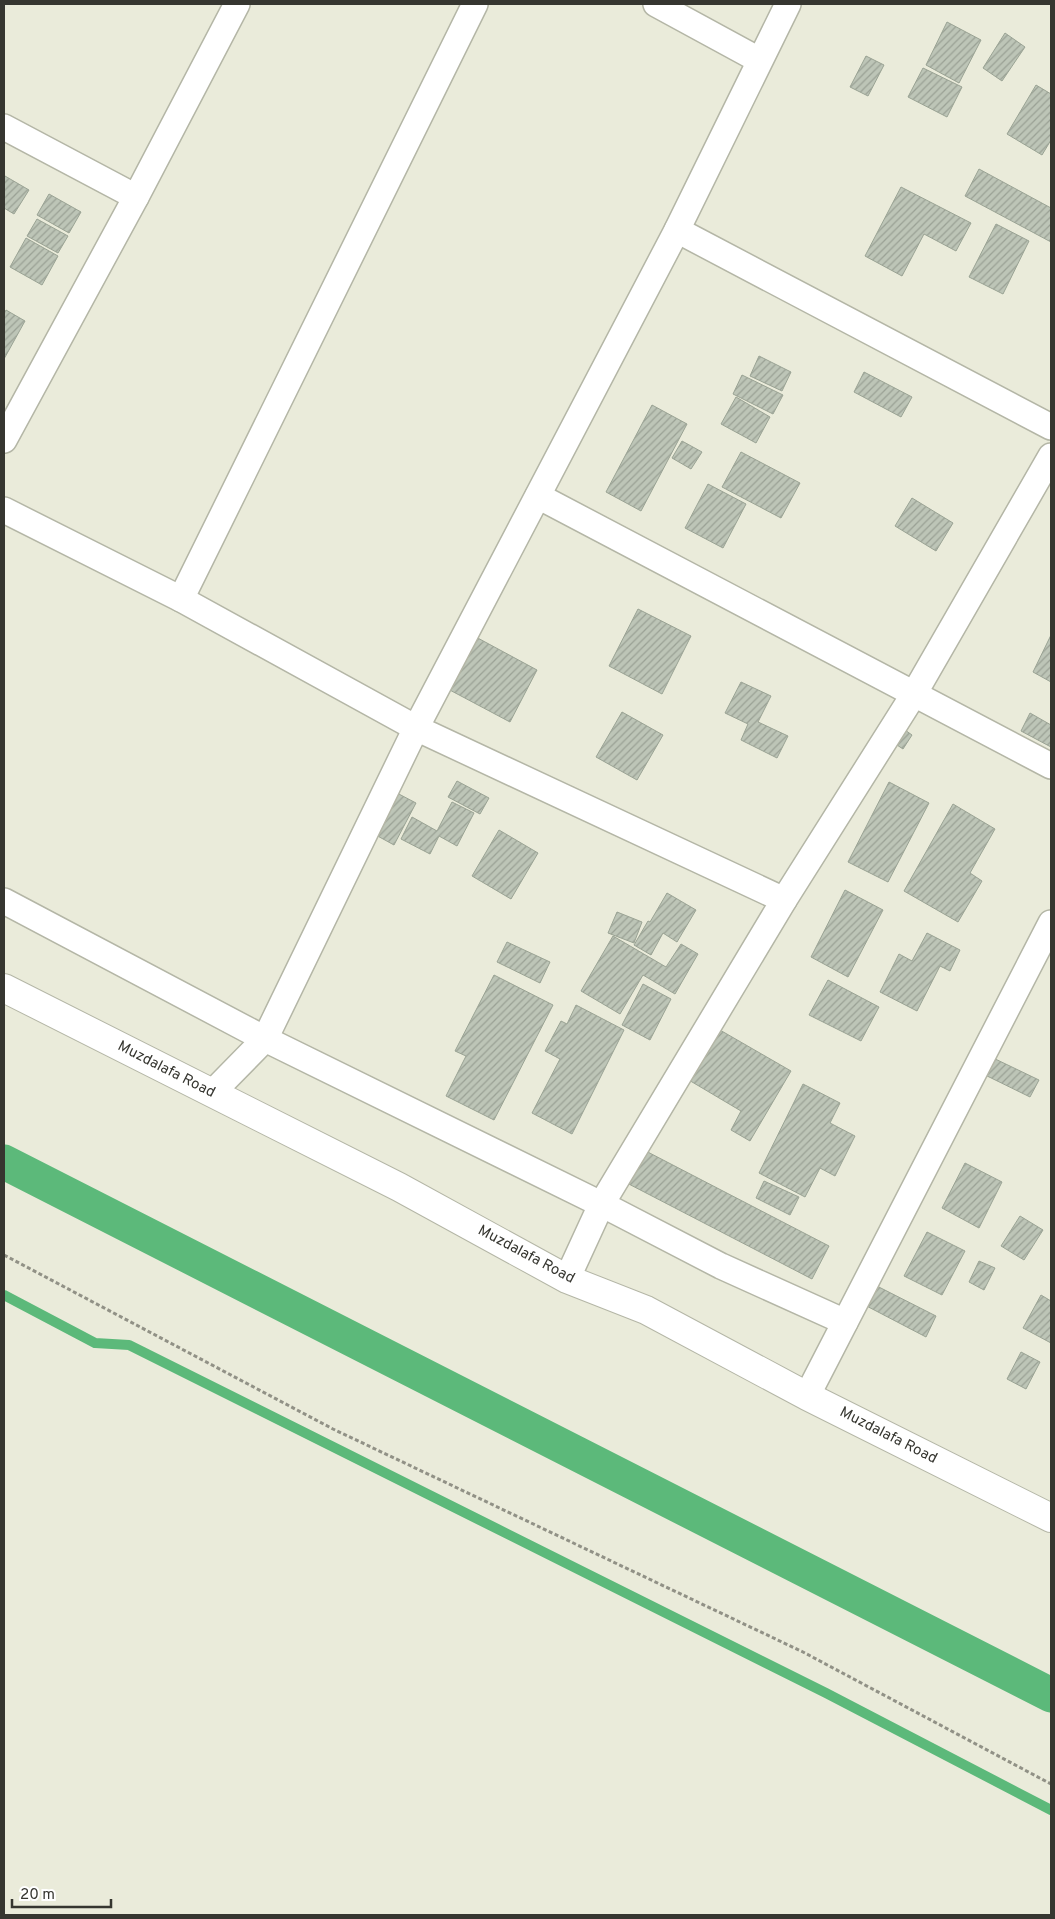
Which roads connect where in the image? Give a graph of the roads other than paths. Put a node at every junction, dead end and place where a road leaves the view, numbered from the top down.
1 (236, 4) edge
2 (475, 4) edge
3 (656, 4) edge
4 (788, 4) edge
5 (759, 60) junction
6 (4, 127) edge
7 (136, 197) junction
8 (676, 230) junction
9 (1051, 427) edge
10 (4, 440) edge
11 (1051, 456) edge
12 (538, 496) junction
13 (4, 510) edge
14 (181, 599) junction
15 (914, 694) junction
16 (416, 728) junction
17 (1051, 766) edge
18 (784, 900) junction
19 (4, 901) edge
20 (1051, 924) edge
21 (4, 988) edge
22 (265, 1039) junction
23 (212, 1093) junction
24 (602, 1205) junction
25 (568, 1279) junction
26 (845, 1322) junction
27 (807, 1396) junction
28 (1051, 1518) edge

1 - 7 street
2 - 14 street
3 - 5 street
4 - 5 street
5 - 8 street
6 - 7 street
7 - 10 street
8 - 9 street
8 - 12 street
11 - 15 street
12 - 15 street
12 - 16 street
13 - 14 street
14 - 16 street
15 - 17 street
15 - 18 street
16 - 18 street
16 - 22 street
18 - 24 street
19 - 22 street
20 - 26 street
21 - 23 street, Muzdalafa Road
22 - 23 street
22 - 24 street
23 - 25 street, Muzdalafa Road
24 - 25 street
24 - 26 street
25 - 27 street, Muzdalafa Road
26 - 27 street
27 - 28 street, Muzdalafa Road

